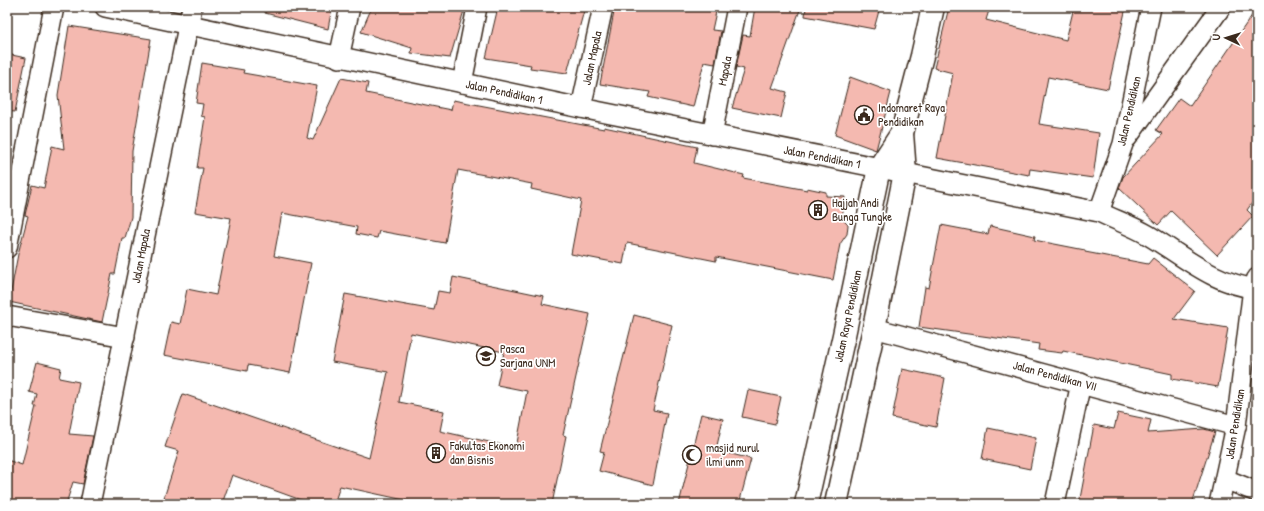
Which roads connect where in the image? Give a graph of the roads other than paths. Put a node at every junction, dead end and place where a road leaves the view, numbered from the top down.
1 (54, 7) edge
2 (105, 7) edge
3 (350, 7) edge
4 (477, 7) edge
5 (603, 7) edge
6 (737, 7) edge
7 (933, 7) edge
8 (1152, 7) edge
9 (1221, 7) edge
10 (190, 16) edge
11 (339, 58) junction
12 (462, 83) junction
13 (581, 108) junction
14 (902, 133) junction
15 (712, 135) junction
16 (1123, 144) junction
17 (879, 168) junction
18 (905, 173) junction
19 (1099, 212) junction
20 (7, 248) edge
21 (1256, 285) edge
22 (7, 316) edge
23 (874, 328) junction
24 (125, 337) junction
25 (1081, 383) junction
26 (1236, 426) junction
27 (1225, 479) junction
28 (1257, 492) edge
29 (90, 504) edge
30 (806, 504) edge
31 (836, 504) edge
32 (1055, 504) edge
33 (1219, 504) edge

1 - 20 street
2 - 10 street, Jalan Pendidikan 1
3 - 11 street
4 - 12 street
5 - 13 street, Jalan Mapala
6 - 15 street, Mapala
7 - 14 street, Jalan Raya Pendidikan
8 - 16 street, Jalan Pendidikan
9 - 16 street
10 - 11 street, Jalan Pendidikan 1
10 - 24 street, Jalan Mapala
11 - 12 street, Jalan Pendidikan 1
12 - 13 street, Jalan Pendidikan 1
13 - 15 street, Jalan Pendidikan 1
14 - 17 street, Jalan Raya Pendidikan
14 - 18 street, Jalan Raya Pendidikan
15 - 17 street, Jalan Pendidikan 1
16 - 19 street, Jalan Pendidikan
17 - 18 street, Jalan Pendidikan 1
17 - 30 street, Jalan Raya Pendidikan
18 - 19 street, Jalan Pendidikan
18 - 23 street, Jalan Raya Pendidikan
19 - 21 street, Jalan Pendidikan
21 - 26 street, Jalan Pendidikan
22 - 24 street
23 - 25 street, Jalan Pendidikan VII
23 - 31 street, Jalan Raya Pendidikan
24 - 29 street, Jalan Mapala
25 - 26 street, Jalan Pendidikan VII
25 - 32 street
26 - 27 street, Jalan Pendidikan
27 - 28 street
27 - 33 street, Jalan Pendidikan

